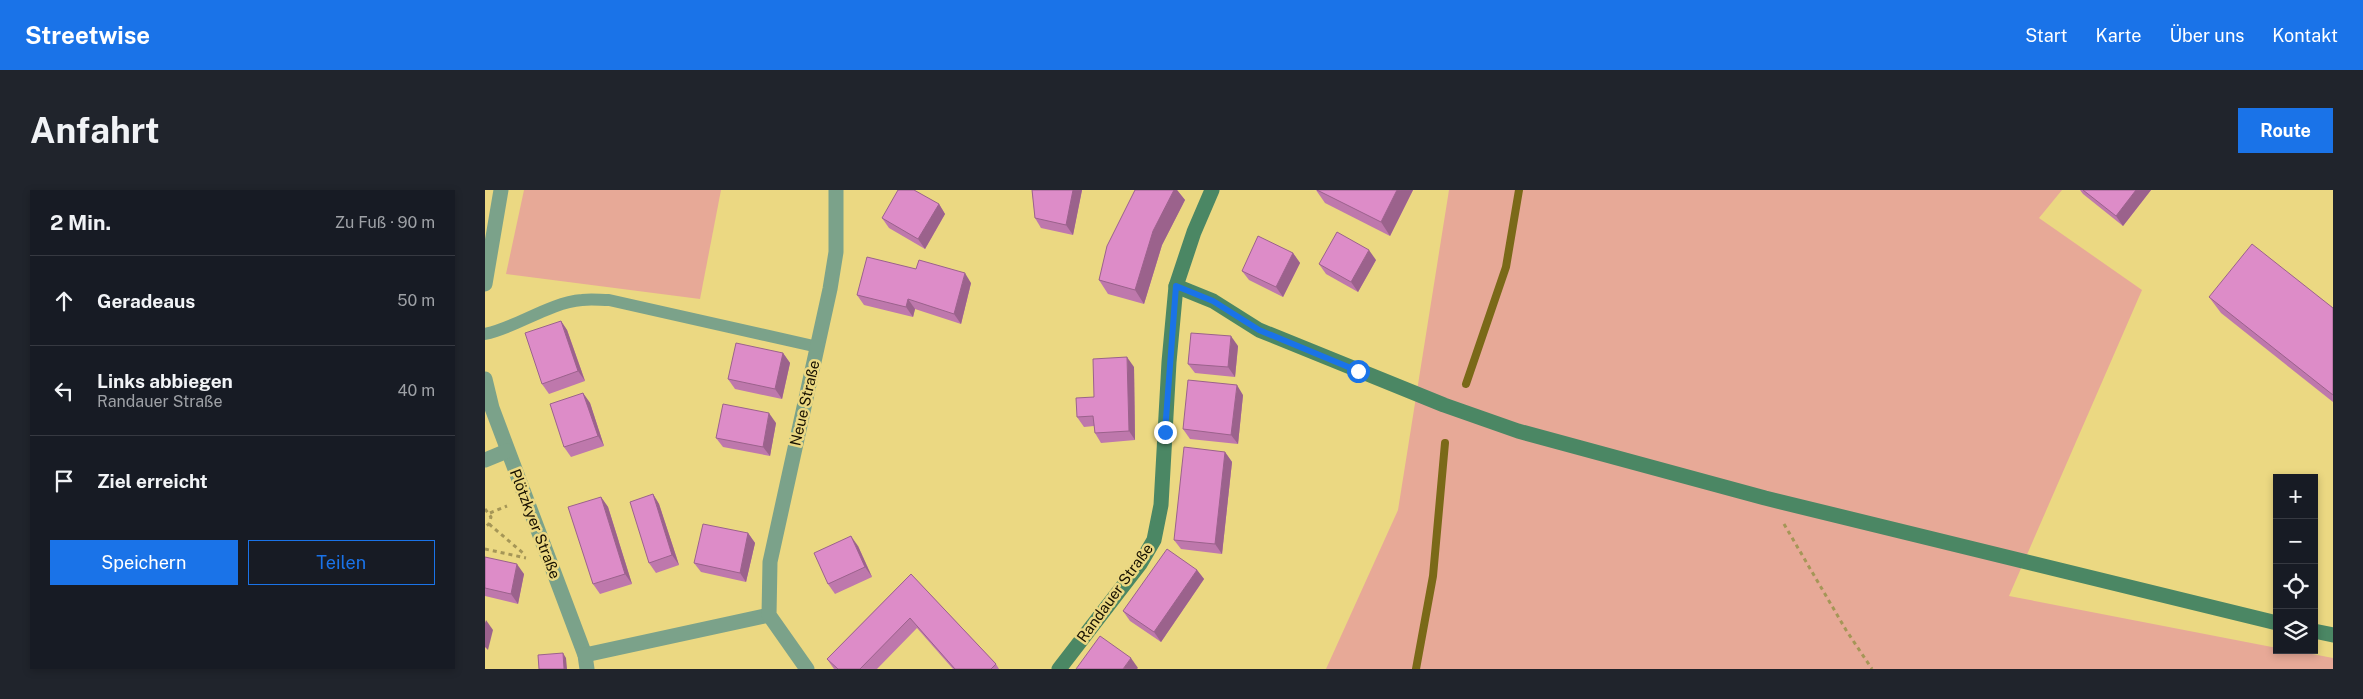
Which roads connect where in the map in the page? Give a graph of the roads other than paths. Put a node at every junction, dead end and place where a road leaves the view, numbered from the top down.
1 (501, 190) edge
2 (836, 190) edge
3 (1212, 190) edge
4 (487, 261) edge
5 (485, 284) edge
6 (1176, 286) junction
7 (485, 334) edge
8 (817, 347) junction
9 (485, 379) edge
10 (507, 451) junction
11 (485, 460) edge
12 (769, 615) junction
13 (2273, 622) edge
14 (2318, 632) edge
15 (2333, 635) edge
16 (586, 662) edge
17 (807, 669) edge
18 (1059, 669) edge

1 - 4 street
2 - 8 street, Neue Straße
3 - 6 street, Randauer Straße
4 - 5 street
6 - 13 street
6 - 18 street, Randauer Straße
7 - 8 lane
8 - 12 street, Neue Straße
9 - 10 street, Plötzkyer Straße
10 - 11 street
10 - 16 street, Plötzkyer Straße
12 - 16 street
12 - 17 street
14 - 15 street

